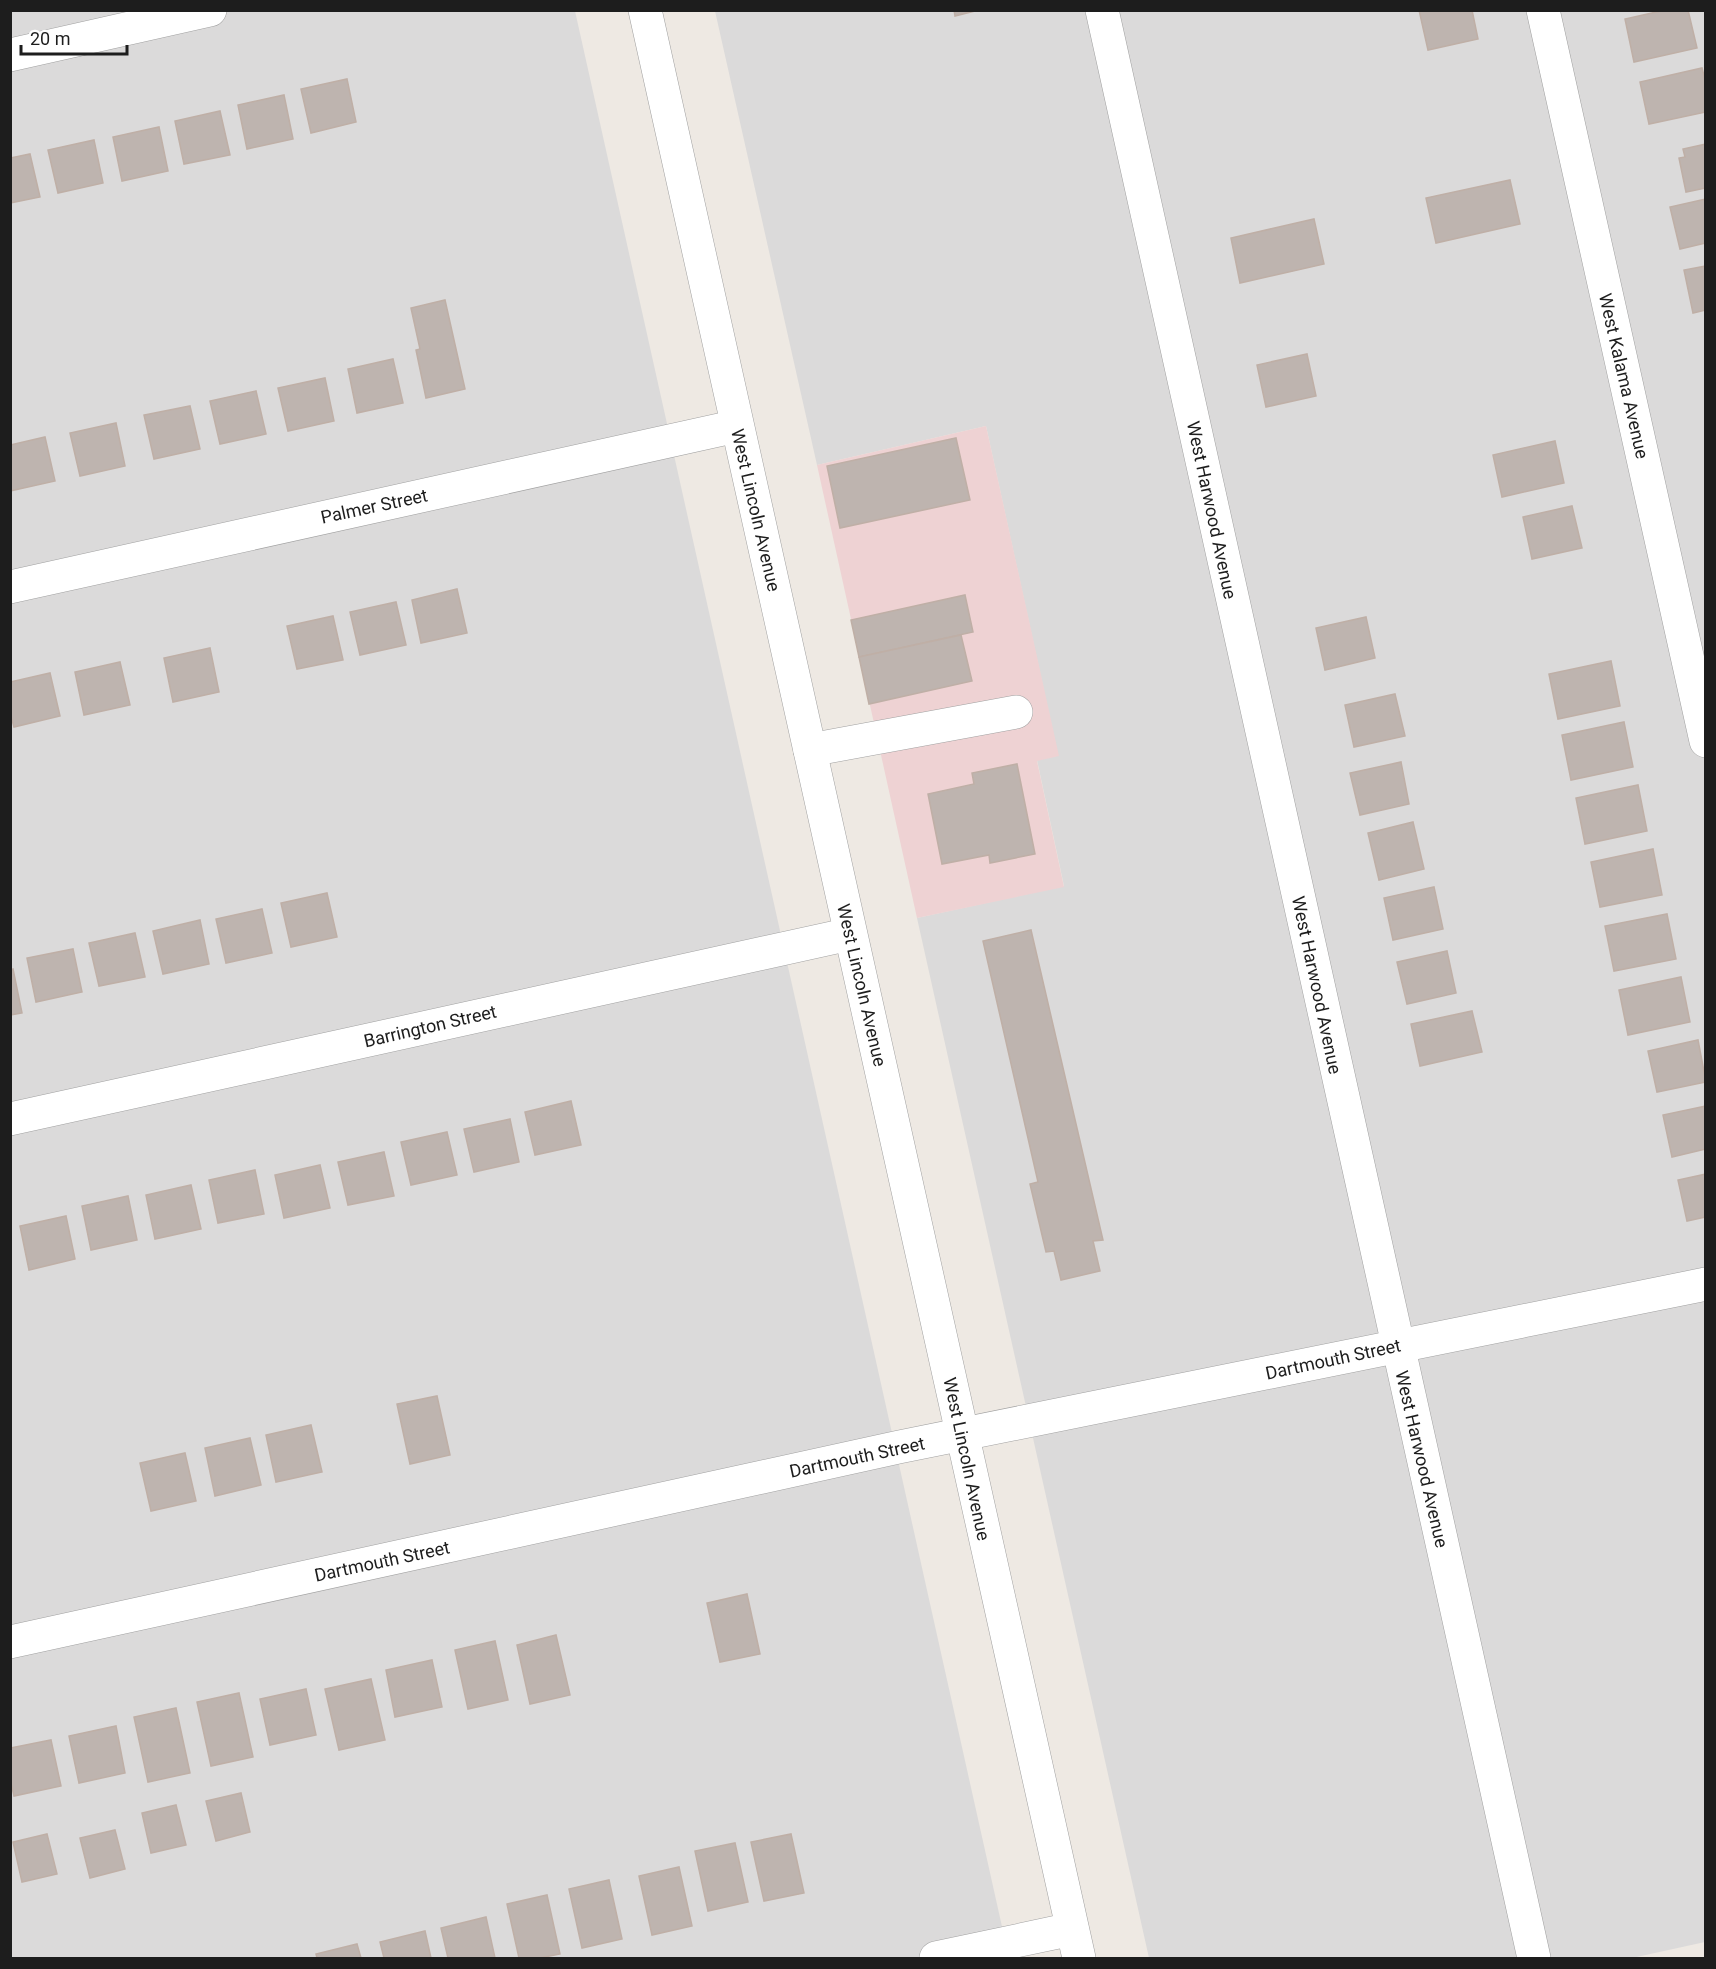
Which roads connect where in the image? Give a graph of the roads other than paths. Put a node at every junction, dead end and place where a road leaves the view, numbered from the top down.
1 (210, 10) edge
2 (645, 10) edge
3 (1102, 10) edge
4 (1543, 10) edge
5 (10, 55) edge
6 (737, 426) junction
7 (10, 586) edge
8 (1016, 712) dead end
9 (1706, 741) edge
10 (810, 750) junction
11 (850, 934) junction
12 (10, 1119) edge
13 (1706, 1284) edge
14 (1397, 1346) junction
15 (962, 1435) junction
16 (10, 1642) edge
17 (1076, 1944) edge
18 (936, 1959) edge
19 (1534, 1959) edge

1 - 5 street
2 - 6 street, West Lincoln Avenue
3 - 14 street, West Harwood Avenue
4 - 9 street, West Kalama Avenue
6 - 7 street, Palmer Street
6 - 10 street, West Lincoln Avenue
8 - 10 street
10 - 11 street, West Lincoln Avenue
11 - 12 street, Barrington Street
11 - 15 street, West Lincoln Avenue
13 - 14 street, Dartmouth Street
14 - 15 street, Dartmouth Street
14 - 19 street, West Harwood Avenue
15 - 16 street, Dartmouth Street
15 - 17 street, West Lincoln Avenue
17 - 18 street

